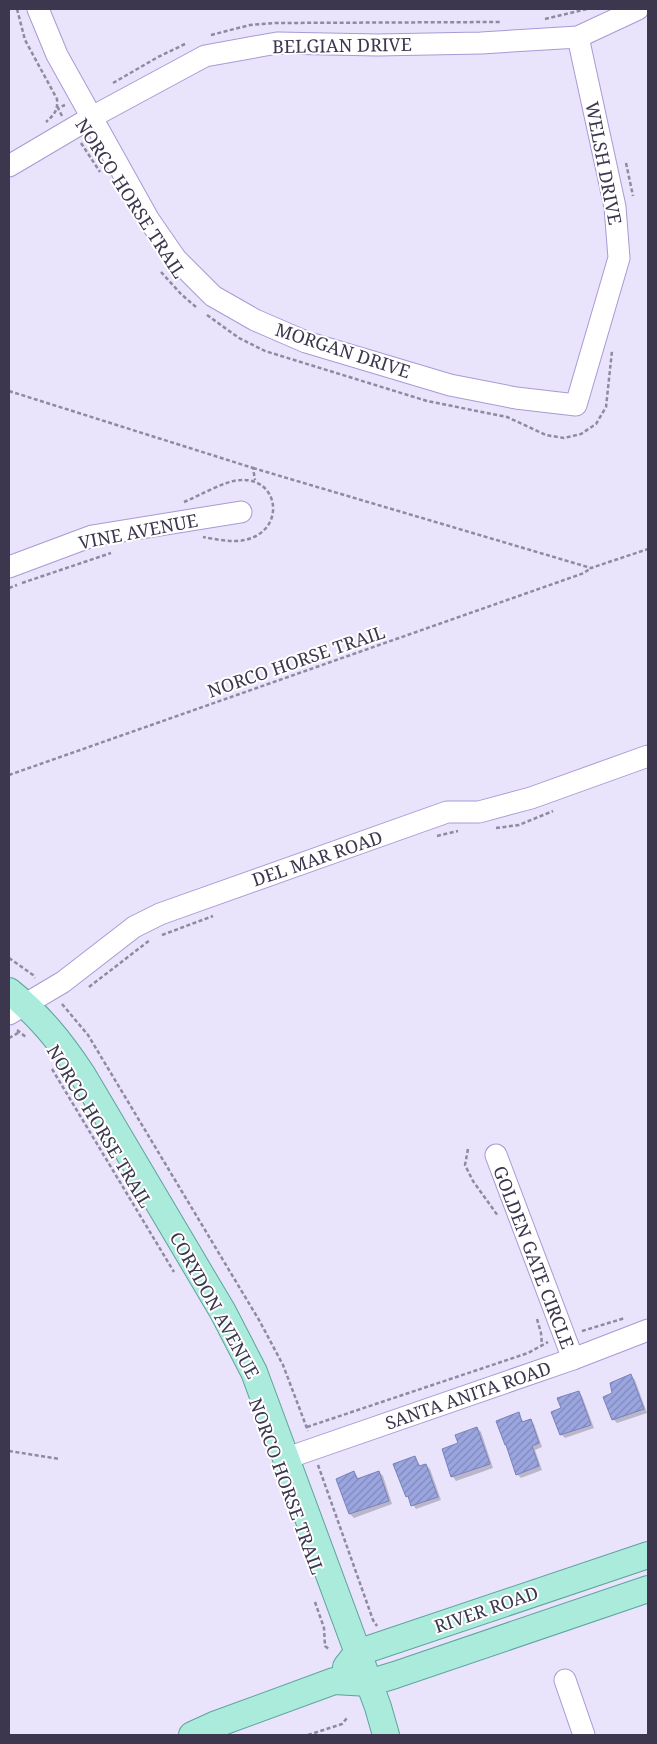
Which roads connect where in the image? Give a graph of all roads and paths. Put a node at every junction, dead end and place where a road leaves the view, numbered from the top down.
1 (17, 9) edge
2 (38, 9) edge
3 (586, 9) edge
4 (638, 9) edge
5 (537, 21) dead end
6 (509, 22) dead end
7 (586, 33) junction
8 (205, 37) dead end
9 (190, 42) dead end
10 (113, 84) dead end
11 (80, 98) junction
12 (58, 108) junction
13 (92, 118) junction
14 (42, 125) dead end
15 (70, 130) junction
16 (624, 154) dead end
17 (9, 166) edge
18 (102, 176) dead end
19 (633, 198) dead end
20 (160, 271) dead end
21 (199, 310) dead end
22 (206, 314) dead end
23 (614, 343) dead end
24 (9, 391) edge
25 (576, 405) joint
26 (254, 468) junction
27 (255, 480) dead end
28 (241, 512) dead end
29 (648, 549) edge
30 (9, 567) edge
31 (591, 568) junction
32 (648, 756) edge
33 (9, 775) edge
34 (561, 808) dead end
35 (493, 828) dead end
36 (460, 831) dead end
37 (436, 837) dead end
38 (216, 915) dead end
39 (84, 990) dead end
40 (64, 1005) dead end
41 (21, 1019) edge
42 (9, 1038) edge
43 (48, 1062) dead end
44 (468, 1149) dead end
45 (496, 1155) dead end
46 (500, 1218) dead end
47 (175, 1275) dead end
48 (536, 1316) dead end
49 (640, 1323) edge
50 (564, 1336) junction
51 (542, 1345) junction
52 (573, 1359) junction
53 (307, 1427) dead end
54 (9, 1451) edge
55 (287, 1458) junction
56 (60, 1459) dead end
57 (648, 1555) edge
58 (648, 1589) edge
59 (314, 1597) dead end
60 (329, 1649) dead end
61 (357, 1654) junction
62 (565, 1680) dead end
63 (334, 1681) junction
64 (369, 1683) junction
65 (347, 1718) dead end
66 (192, 1735) edge
67 (308, 1735) edge
68 (386, 1735) edge
69 (584, 1735) edge

1 - 12 path, NORCO HORSE TRAIL
2 - 11 street, MORGAN DRIVE
3 - 5 path
3 - 7 path
4 - 7 street, BELGIAN DRIVE
6 - 8 path
7 - 13 street, BELGIAN DRIVE
7 - 25 street, WELSH DRIVE
9 - 10 path
11 - 12 path, NORCO HORSE TRAIL
11 - 13 street, MORGAN DRIVE
12 - 14 path, NORCO HORSE TRAIL
12 - 15 path, NORCO HORSE TRAIL
13 - 15 street, BELGIAN DRIVE
13 - 25 street, MORGAN DRIVE
15 - 17 street, BELGIAN DRIVE
15 - 18 path, NORCO HORSE TRAIL
16 - 19 path
20 - 21 path, NORCO HORSE TRAIL
22 - 23 path
24 - 26 path
26 - 27 path
26 - 31 path
28 - 30 street, VINE AVENUE
29 - 31 path, NORCO HORSE TRAIL
31 - 33 path, NORCO HORSE TRAIL
32 - 41 street, DEL MAR ROAD
34 - 35 path
36 - 37 path
38 - 39 path
40 - 41 path, NORCO HORSE TRAIL
41 - 42 path, NORCO HORSE TRAIL
41 - 55 main road, CORYDON AVENUE
43 - 47 path, NORCO HORSE TRAIL
44 - 46 path
45 - 50 street, GOLDEN GATE CIRCLE
48 - 51 path
49 - 50 path
49 - 52 street, SANTA ANITA ROAD
50 - 51 path
50 - 52 street, GOLDEN GATE CIRCLE
51 - 53 path
52 - 55 street, SANTA ANITA ROAD
54 - 56 path
55 - 61 main road, CORYDON AVENUE
57 - 61 main road, RIVER ROAD
58 - 64 main road, RIVER ROAD
59 - 60 path, NORCO HORSE TRAIL
61 - 63 main road, RIVER ROAD
61 - 64 main road, CORYDON AVENUE
62 - 69 street
63 - 64 main road, RIVER ROAD
63 - 66 main road, RIVER ROAD
64 - 68 main road, CORYDON AVENUE
65 - 67 path

